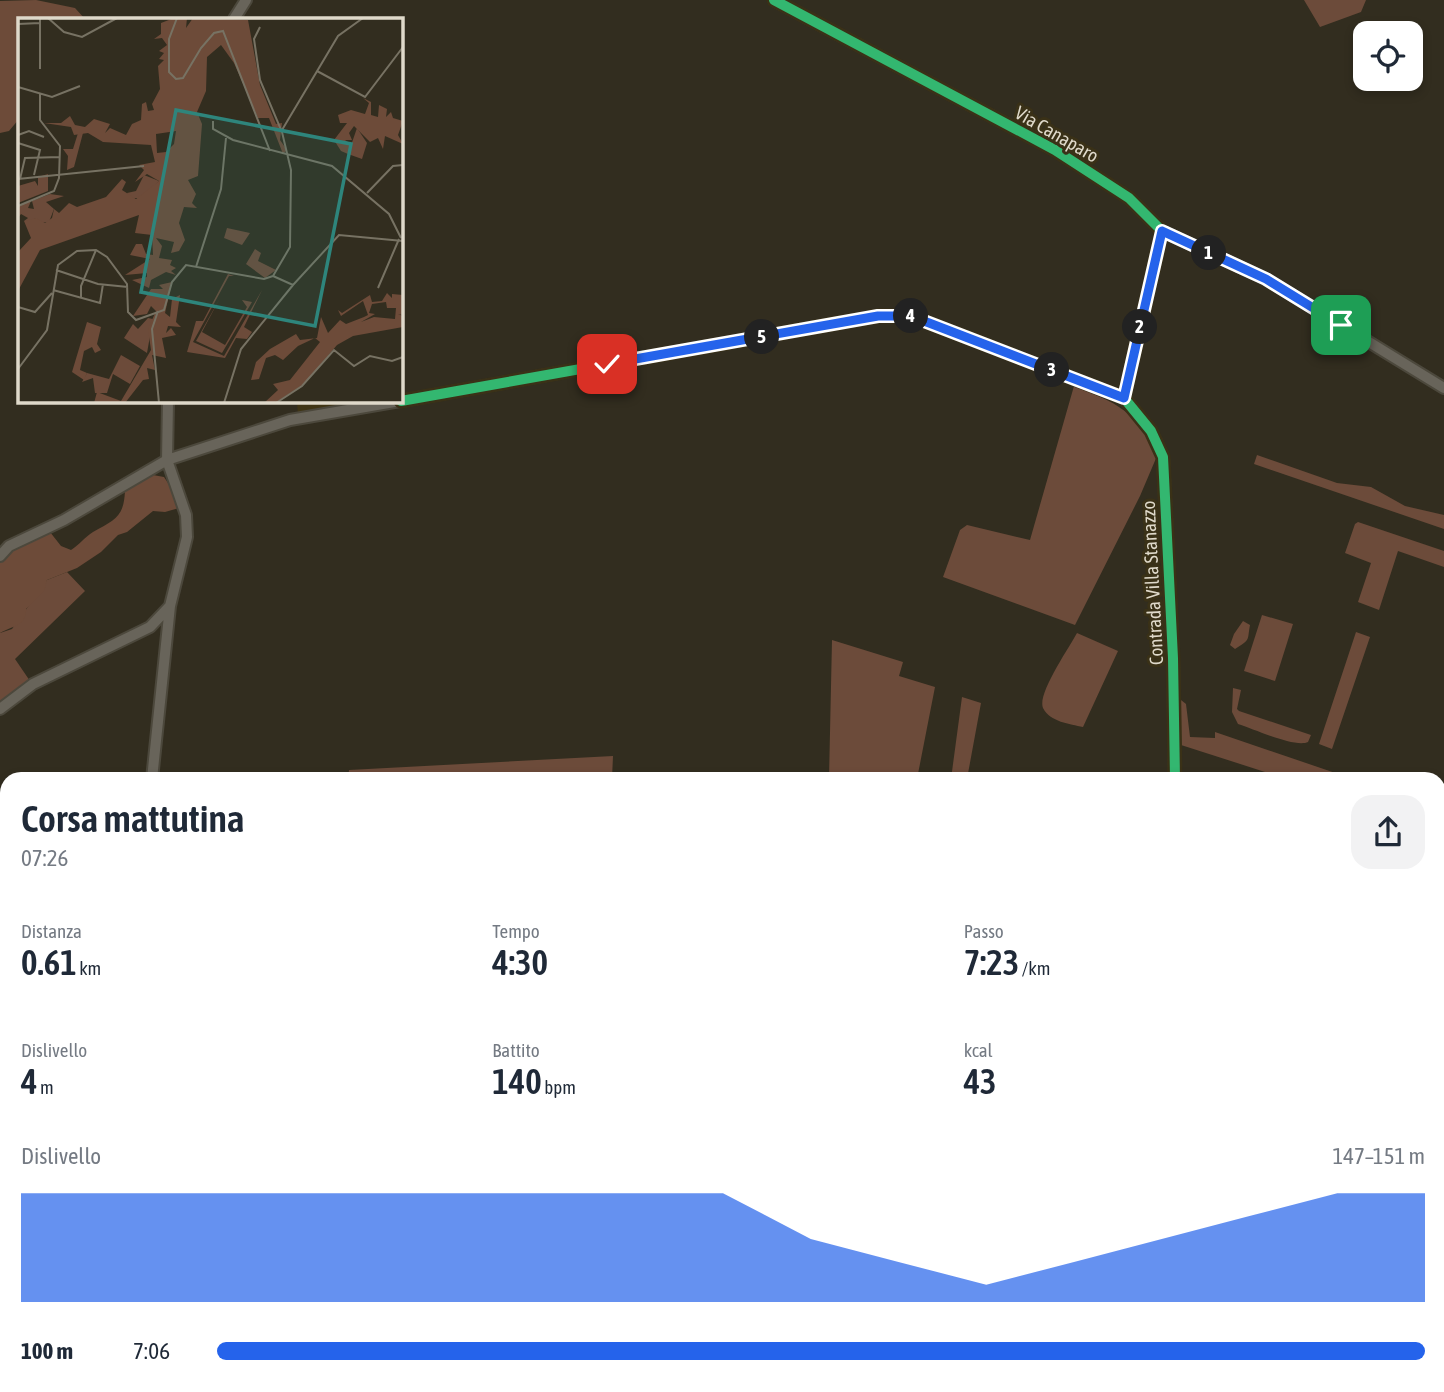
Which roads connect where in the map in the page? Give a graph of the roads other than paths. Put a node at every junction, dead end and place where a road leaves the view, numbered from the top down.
1 (246, 0) edge
2 (774, 0) edge
3 (235, 18) edge
4 (1162, 231) junction
5 (1444, 388) edge
6 (1124, 398) junction
7 (402, 401) edge
8 (169, 402) edge
9 (394, 402) edge
10 (167, 460) junction
11 (4, 547) edge
12 (0, 556) edge
13 (170, 606) junction
14 (0, 709) edge
15 (153, 772) edge
16 (1175, 772) edge

1 - 3 street
2 - 4 street, Via Canaparo
4 - 5 street
4 - 6 street
6 - 7 street
6 - 16 street, Contrada Villa Stanazzo
8 - 10 street
9 - 10 street
10 - 11 street
10 - 13 street
11 - 12 street
13 - 14 street
13 - 15 street

